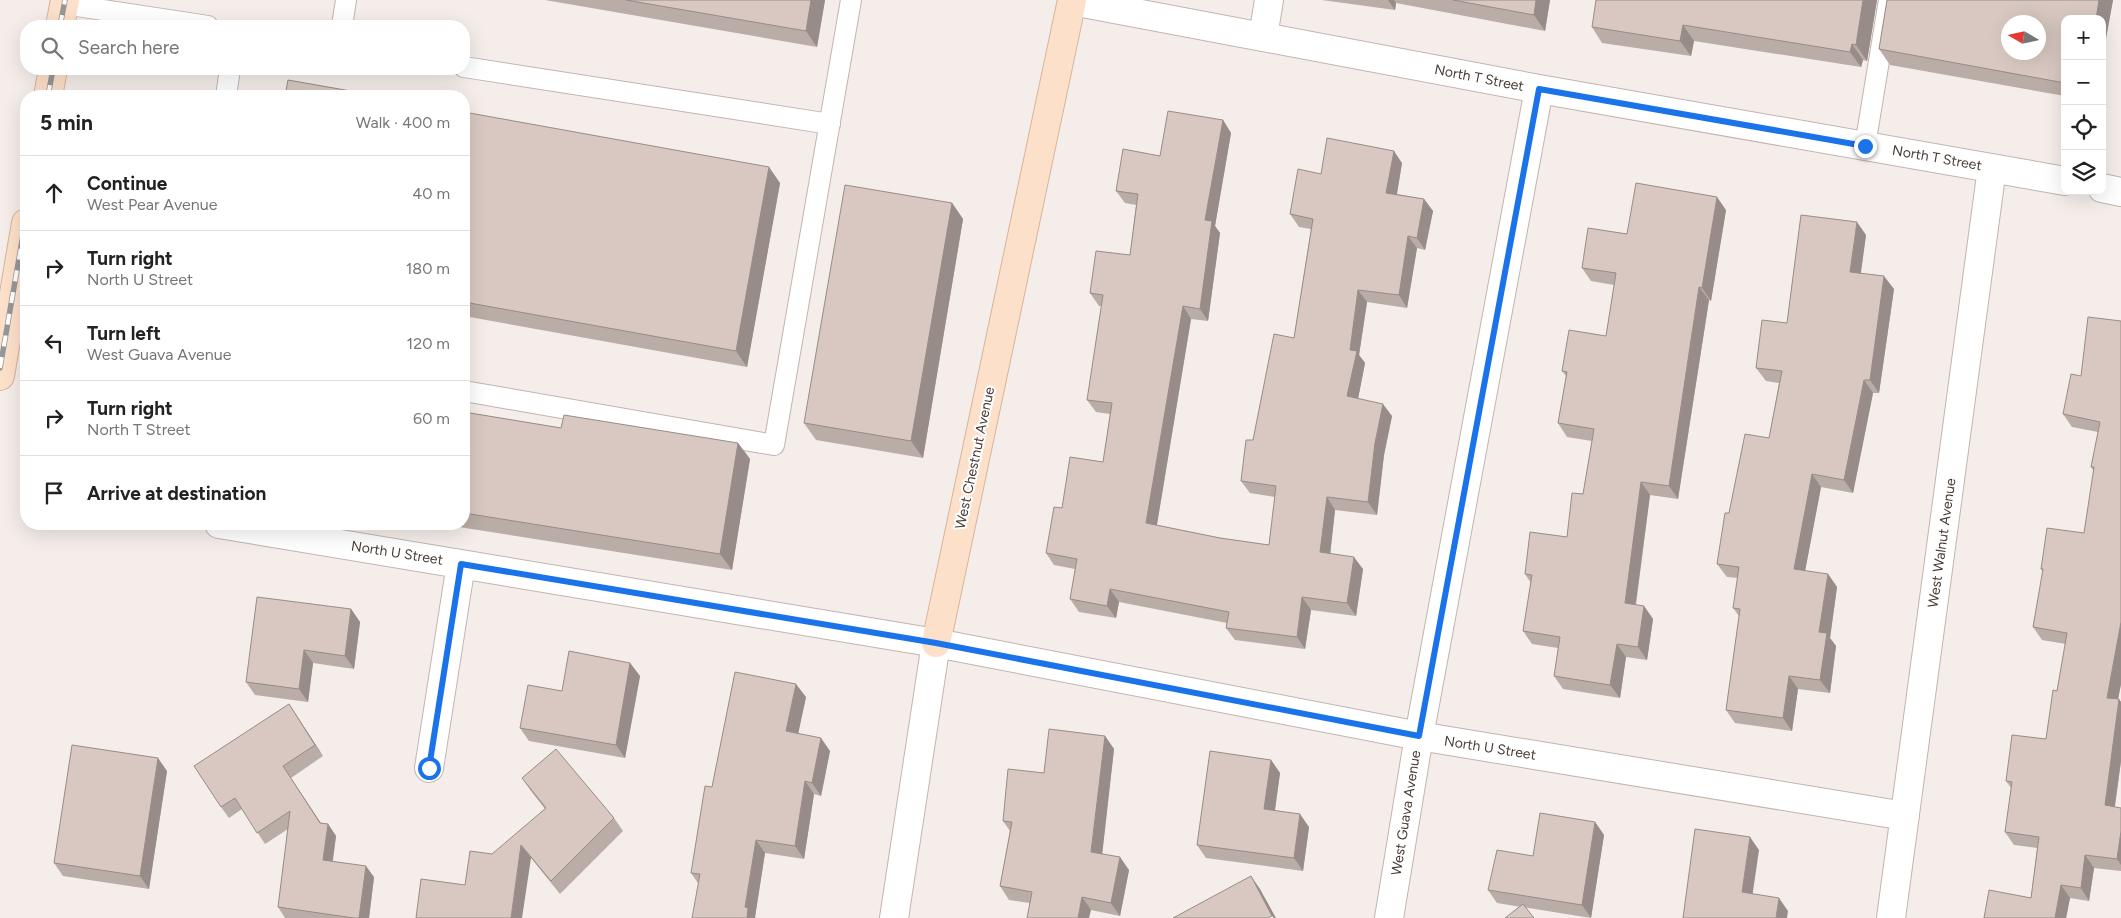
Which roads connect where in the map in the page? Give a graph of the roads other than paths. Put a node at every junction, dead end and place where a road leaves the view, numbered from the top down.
1 (346, 0) edge
2 (852, 0) edge
3 (1072, 0) edge
4 (1269, 0) edge
5 (1889, 0) edge
6 (63, 10) edge
7 (154, 20) edge
8 (343, 20) edge
9 (1263, 37) junction
10 (470, 68) edge
11 (52, 75) edge
12 (229, 75) edge
13 (1539, 89) junction
14 (49, 90) edge
15 (227, 90) edge
16 (830, 124) junction
17 (1865, 146) junction
18 (1992, 168) junction
19 (2061, 180) edge
20 (2106, 189) edge
21 (2121, 192) edge
22 (20, 258) edge
23 (0, 376) edge
24 (470, 392) edge
25 (255, 530) edge
26 (461, 564) junction
27 (936, 643) junction
28 (1419, 736) junction
29 (429, 768) dead end
30 (1905, 816) junction
31 (894, 918) edge
32 (1389, 918) edge
33 (1891, 918) edge

1 - 8 lane
2 - 16 lane
3 - 9 street, North T Street
3 - 27 street, West Chestnut Avenue
4 - 9 street
5 - 17 lane
6 - 7 lane
9 - 13 street, North T Street
10 - 16 lane
11 - 14 street
12 - 15 lane
13 - 17 street, North T Street
13 - 28 street, West Guava Avenue
16 - 24 lane
17 - 18 street, North T Street
18 - 19 street, North T Street
18 - 30 street, West Walnut Avenue
20 - 21 street
22 - 23 street
25 - 26 street, North U Street
26 - 27 street, North U Street
26 - 29 street
27 - 28 street, North U Street
27 - 31 street, West Chestnut Avenue
28 - 30 street, North U Street
28 - 32 street, West Guava Avenue
30 - 33 street, West Walnut Avenue

